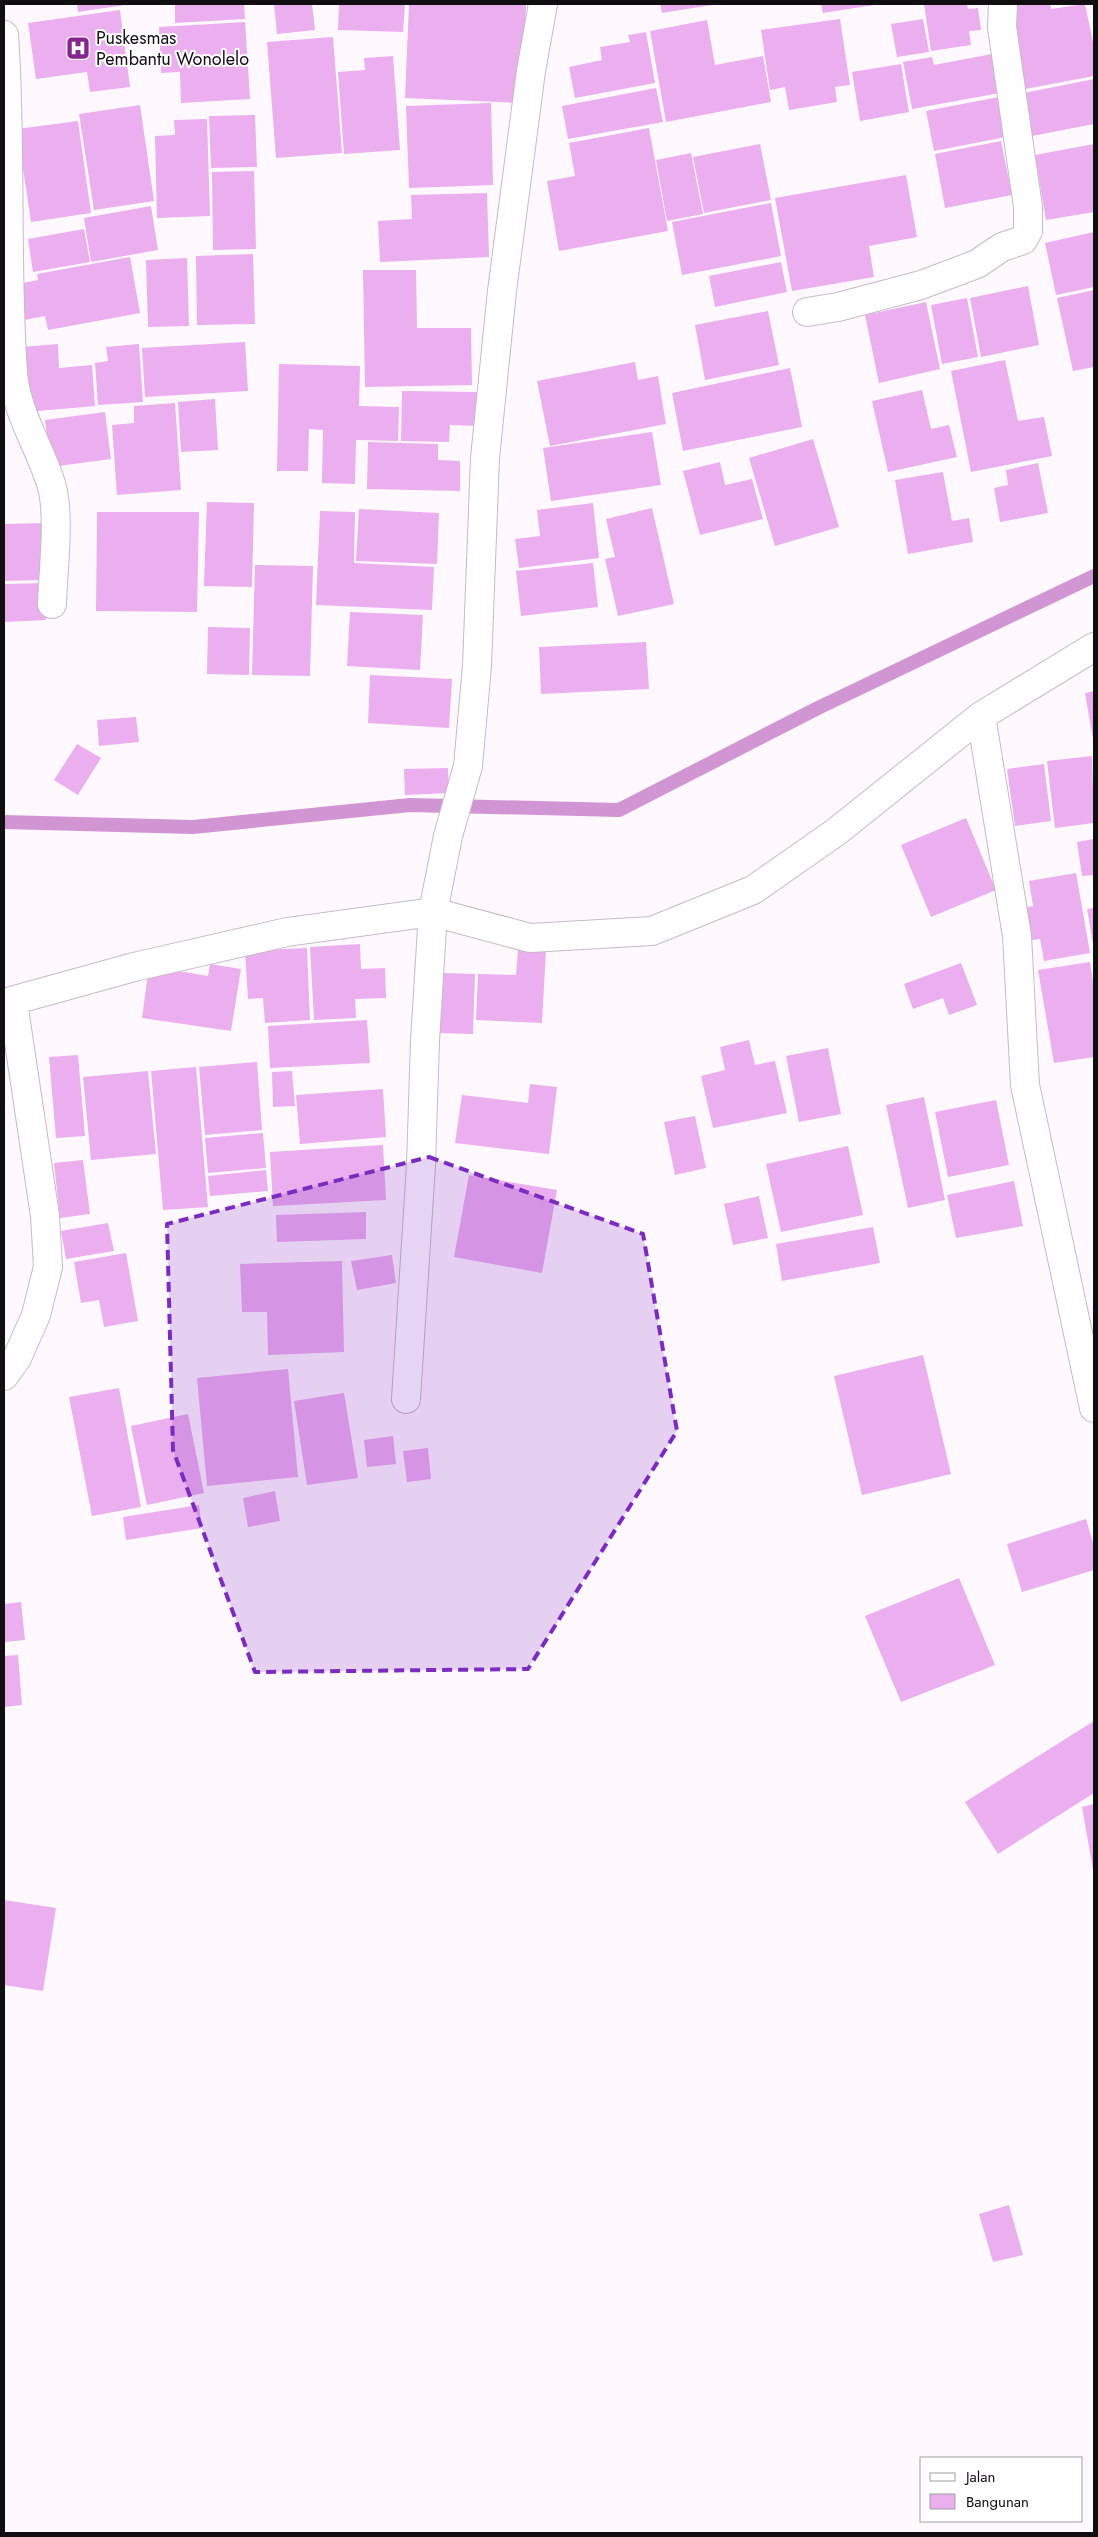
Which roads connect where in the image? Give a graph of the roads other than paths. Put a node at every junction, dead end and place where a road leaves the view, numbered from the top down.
1 (543, 4) edge
2 (1003, 4) edge
3 (4, 35) edge
4 (807, 312) dead end
5 (52, 604) dead end
6 (1094, 647) edge
7 (981, 716) junction
8 (433, 912) junction
9 (8, 1003) edge
10 (4, 1376) edge
11 (406, 1399) dead end
12 (1094, 1408) edge

1 - 8 street
2 - 4 street
3 - 5 street
6 - 7 street
7 - 8 street
7 - 12 street
8 - 9 street
8 - 11 street
9 - 10 street

